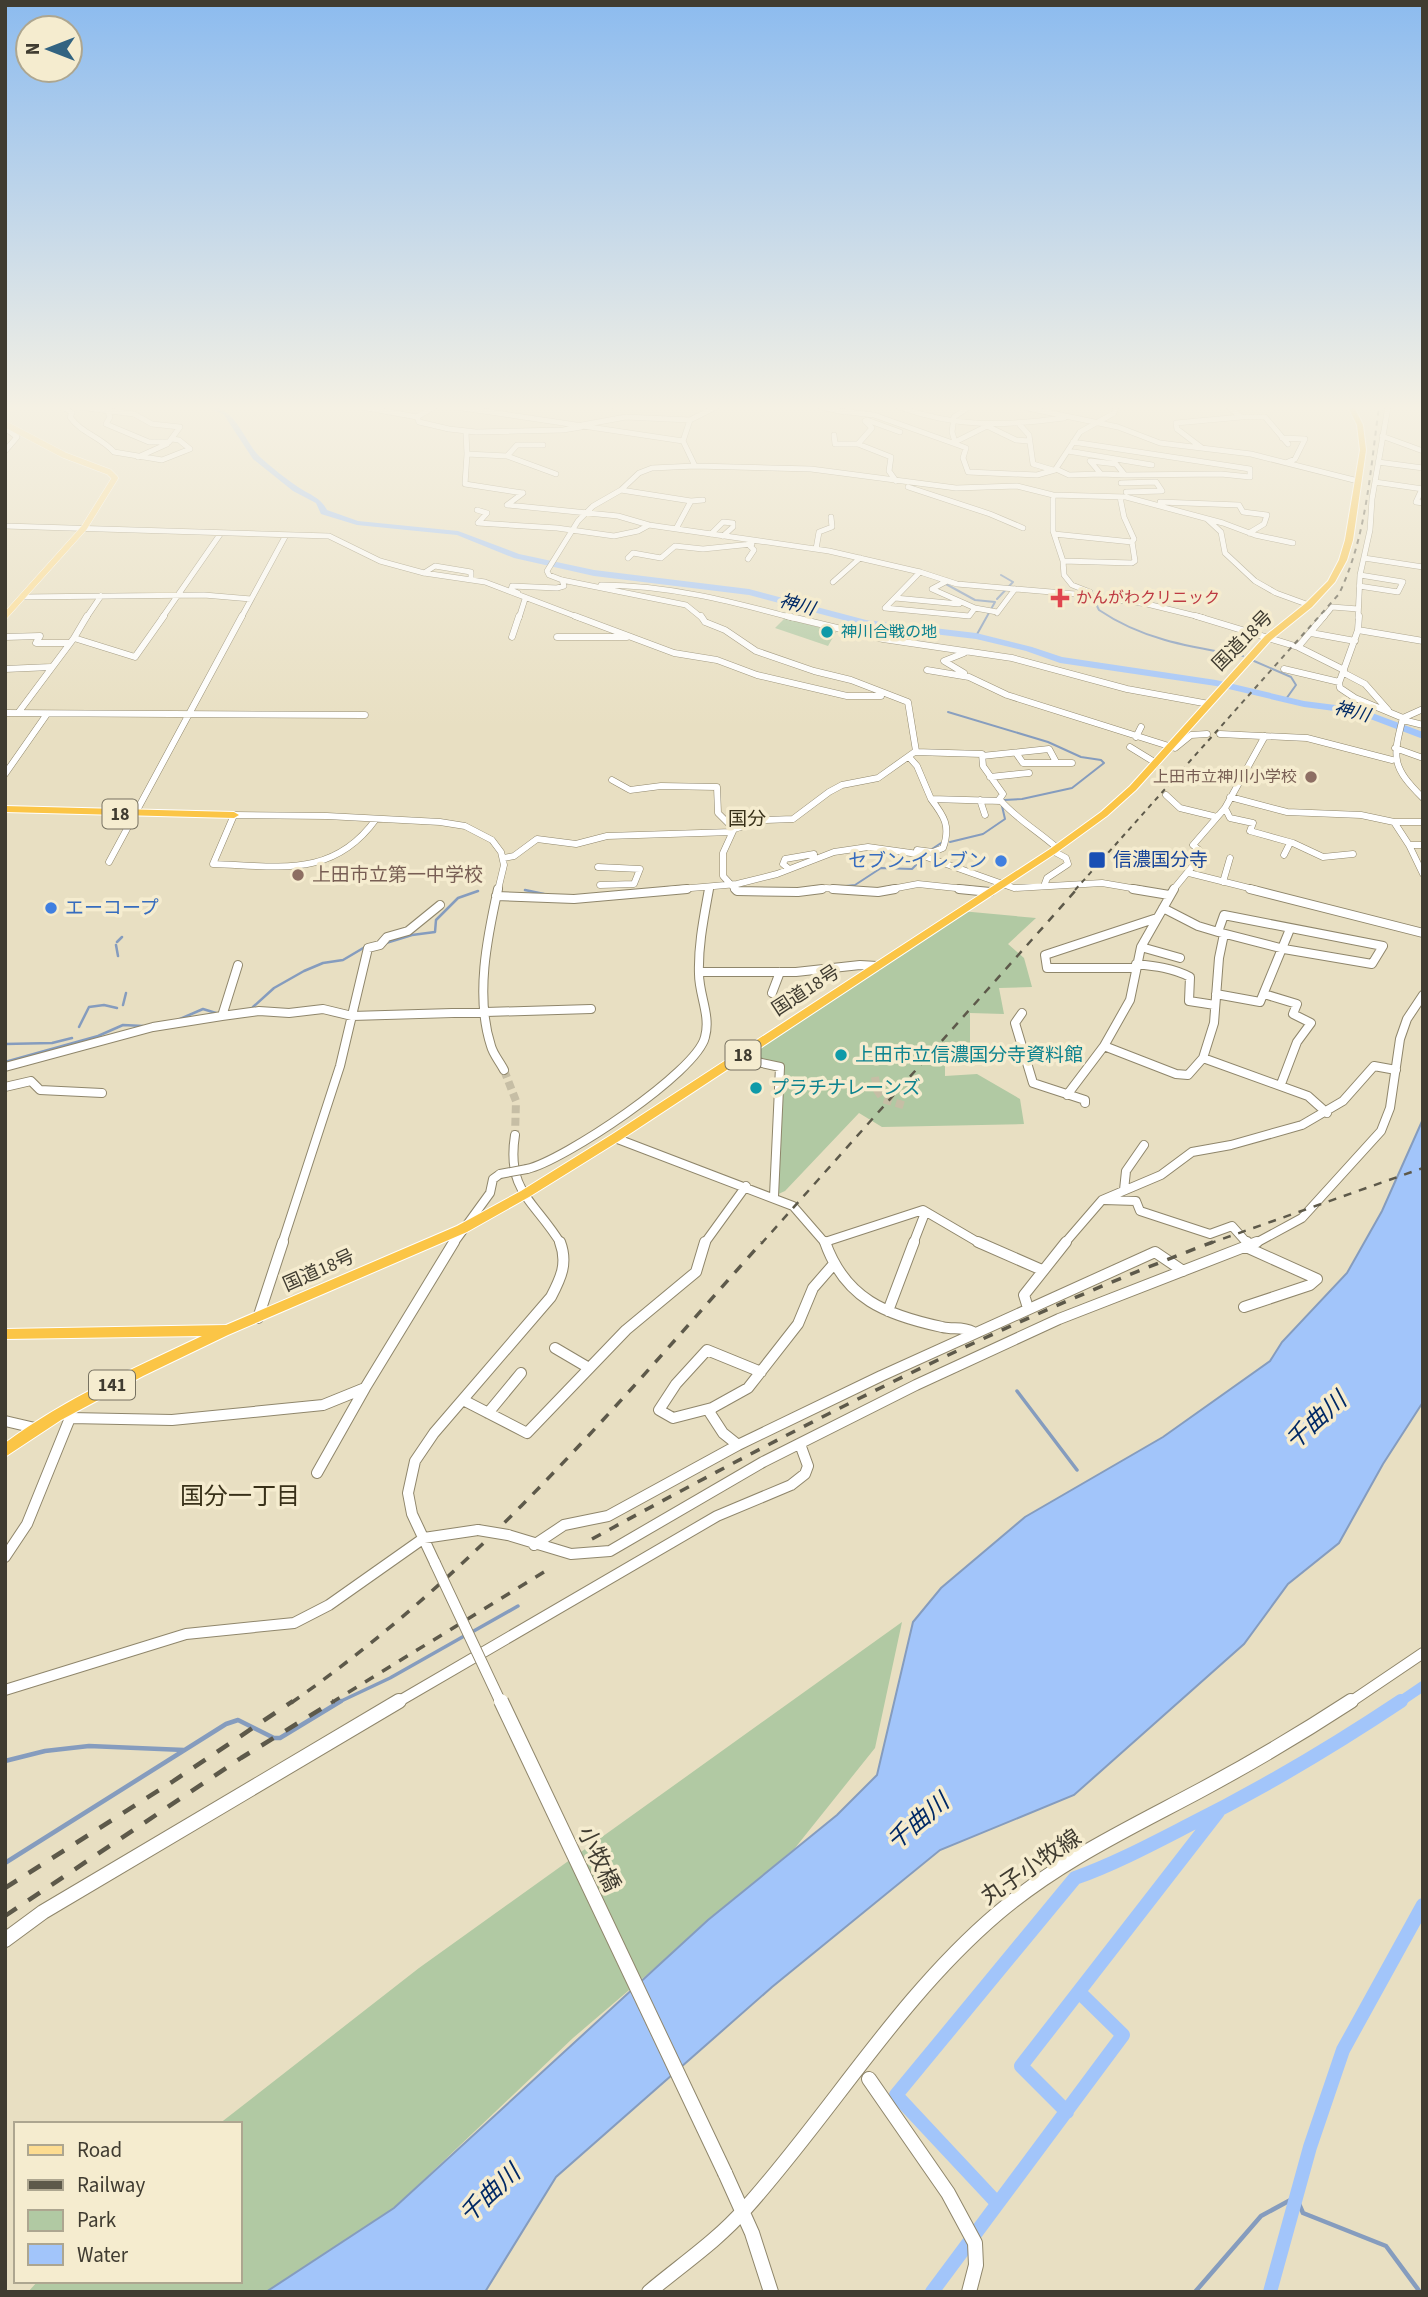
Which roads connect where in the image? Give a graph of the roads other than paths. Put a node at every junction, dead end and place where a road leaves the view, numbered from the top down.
1 (93, 514) edge
2 (486, 514) edge
3 (585, 514) edge
4 (603, 514) edge
5 (684, 514) edge
6 (986, 514) edge
7 (1053, 514) edge
8 (1124, 514) edge
9 (1189, 514) edge
10 (1261, 514) edge
11 (1354, 514) edge
12 (1371, 514) edge
13 (831, 517) dead end
14 (1206, 519) junction
15 (649, 525) junction
16 (5, 526) edge
17 (677, 527) junction
18 (84, 528) junction
19 (1023, 528) dead end
20 (571, 530) junction
21 (221, 533) junction
22 (1249, 533) junction
23 (711, 534) junction
24 (1054, 534) junction
25 (286, 535) junction
26 (723, 536) junction
27 (763, 542) junction
28 (1132, 542) junction
29 (1293, 543) dead end
30 (748, 544) junction
31 (816, 549) junction
32 (628, 558) dead end
33 (860, 558) junction
34 (1364, 558) junction
35 (748, 559) dead end
36 (1063, 561) junction
37 (1423, 568) edge
38 (920, 572) junction
39 (1360, 575) junction
40 (562, 580) junction
41 (947, 581) junction
42 (833, 582) dead end
43 (585, 585) junction
44 (1359, 586) junction
45 (1015, 589) junction
46 (178, 595) junction
47 (101, 596) junction
48 (23, 597) junction
49 (895, 597) junction
50 (251, 599) junction
51 (525, 599) junction
52 (965, 603) junction
53 (1310, 605) junction
54 (975, 608) junction
55 (1163, 608) junction
56 (1358, 609) junction
57 (6, 613) edge
58 (1358, 630) junction
59 (1311, 633) junction
60 (633, 636) junction
61 (8, 637) edge
62 (512, 637) dead end
63 (557, 637) dead end
64 (1268, 638) junction
65 (72, 641) junction
66 (1355, 641) junction
67 (1423, 641) edge
68 (5, 646) edge
69 (1298, 647) junction
70 (969, 651) junction
71 (51, 667) junction
72 (5, 669) edge
73 (1284, 669) dead end
74 (927, 670) dead end
75 (1344, 672) junction
76 (969, 677) junction
77 (1339, 682) junction
78 (903, 701) junction
79 (1210, 703) junction
80 (1423, 709) edge
81 (1387, 711) junction
82 (5, 713) edge
83 (18, 713) junction
84 (47, 713) junction
85 (188, 715) junction
86 (365, 715) dead end
87 (1403, 719) junction
88 (1423, 725) edge
89 (1141, 727) dead end
90 (1207, 734) dead end
91 (1220, 734) dead end
92 (1265, 736) junction
93 (1136, 737) junction
94 (1130, 747) dead end
95 (1171, 747) junction
96 (1395, 748) junction
97 (1016, 753) junction
98 (912, 754) junction
99 (982, 756) junction
100 (1423, 758) edge
101 (1392, 760) junction
102 (1056, 762) junction
103 (1072, 763) dead end
104 (1156, 763) junction
105 (1029, 773) dead end
106 (5, 774) edge
107 (990, 777) junction
108 (612, 780) dead end
109 (1166, 795) dead end
110 (1230, 797) junction
111 (1423, 798) edge
112 (930, 799) junction
113 (980, 800) junction
114 (998, 801) junction
115 (1225, 808) junction
116 (5, 811) edge
117 (135, 813) junction
118 (985, 814) dead end
119 (234, 815) junction
120 (1217, 817) junction
121 (376, 820) junction
122 (1394, 822) junction
123 (1423, 822) edge
124 (733, 831) junction
125 (1290, 843) junction
126 (1409, 845) junction
127 (1423, 845) edge
128 (1055, 850) junction
129 (1353, 854) dead end
130 (1284, 855) dead end
131 (504, 858) junction
132 (1230, 858) dead end
133 (109, 862) dead end
134 (598, 867) dead end
135 (789, 870) junction
136 (1189, 873) junction
137 (1423, 874) edge
138 (1223, 882) junction
139 (600, 885) dead end
140 (729, 885) junction
141 (1003, 885) junction
142 (1044, 886) junction
143 (709, 887) junction
144 (990, 892) junction
145 (1169, 895) junction
146 (496, 897) junction
147 (440, 905) dead end
148 (1163, 908) junction
149 (1157, 918) junction
150 (1290, 929) junction
151 (1221, 933) junction
152 (1423, 933) edge
153 (1141, 947) junction
154 (1284, 949) junction
155 (1180, 958) dead end
156 (238, 965) dead end
157 (877, 966) junction
158 (1136, 966) junction
159 (699, 972) junction
160 (780, 972) junction
161 (772, 993) dead end
162 (1216, 993) junction
163 (1264, 994) junction
164 (1423, 995) edge
165 (1215, 1005) junction
166 (591, 1009) dead end
167 (484, 1011) junction
168 (1022, 1013) dead end
169 (222, 1016) junction
170 (352, 1016) junction
171 (1104, 1046) junction
172 (739, 1058) junction
173 (1203, 1058) junction
174 (5, 1067) edge
175 (504, 1070) tunnel mouth
176 (1396, 1070) junction
177 (1281, 1084) junction
178 (5, 1087) edge
179 (102, 1093) dead end
180 (1067, 1095) junction
181 (1085, 1103) dead end
182 (1327, 1113) junction
183 (515, 1135) tunnel mouth
184 (615, 1138) junction
185 (1144, 1145) dead end
186 (746, 1186) junction
187 (1124, 1190) junction
188 (525, 1194) junction
189 (774, 1196) junction
190 (1102, 1200) junction
191 (925, 1213) junction
192 (462, 1229) junction
193 (825, 1242) junction
194 (1248, 1246) junction
195 (833, 1265) junction
196 (1042, 1270) junction
197 (1183, 1272) junction
198 (1244, 1307) dead end
199 (1028, 1308) junction
200 (888, 1311) junction
201 (258, 1318) junction
202 (227, 1330) junction
203 (973, 1332) junction
204 (5, 1334) edge
205 (555, 1348) dead end
206 (589, 1368) junction
207 (761, 1372) junction
208 (522, 1374) dead end
209 (365, 1388) junction
210 (463, 1400) junction
211 (712, 1408) junction
212 (488, 1413) junction
213 (67, 1414) junction
214 (5, 1421) edge
215 (35, 1428) junction
216 (800, 1444) junction
217 (738, 1445) junction
218 (5, 1451) edge
219 (317, 1473) dead end
220 (424, 1538) junction
221 (534, 1545) junction
222 (5, 1557) edge
223 (1423, 1653) edge
224 (5, 1690) edge
225 (5, 1940) edge
226 (869, 2079) dead end
227 (725, 2174) joint
228 (743, 2211) junction
229 (649, 2292) edge
230 (771, 2292) edge
231 (969, 2292) edge

1 - 18 main road
2 - 20 street
3 - 20 street
4 - 15 street
5 - 17 street
6 - 19 street
7 - 24 street
8 - 28 street
9 - 14 street
10 - 22 street
11 - 53 highway, 国道18号 / 18
12 - 34 street
13 - 31 street
14 - 22 street
14 - 53 street
15 - 17 street
15 - 20 street
16 - 18 street
17 - 23 street
18 - 21 street
18 - 48 main road
20 - 40 street
21 - 25 street
21 - 46 street
22 - 29 street
23 - 26 street
23 - 26 street
24 - 28 street
24 - 36 street
25 - 50 street
25 - 51 street
26 - 27 street
27 - 30 street
27 - 31 street
28 - 36 street
30 - 32 street
30 - 35 street
31 - 33 street
33 - 38 street
33 - 42 street
34 - 37 street
34 - 39 street
36 - 55 street
38 - 41 street
38 - 49 street
39 - 44 street
39 - 44 street
40 - 43 street
40 - 51 street
41 - 45 street
41 - 52 street
43 - 70 street
43 - 78 street
44 - 56 street
45 - 54 street
45 - 55 street
46 - 47 street
46 - 50 street
46 - 65 street
47 - 48 street
47 - 65 street
48 - 57 main road
49 - 52 street
49 - 54 street
50 - 85 street
51 - 60 street
51 - 62 street
52 - 54 street
53 - 64 highway, 国道18号 / 18
55 - 64 street
56 - 58 street
56 - 59 street
58 - 66 street
58 - 67 street
59 - 66 street
59 - 69 street
60 - 63 street
60 - 78 street
61 - 65 street
61 - 68 street
64 - 69 street
64 - 79 highway, 国道18号 / 18
65 - 71 street
66 - 75 street
69 - 75 street
70 - 76 street
70 - 79 street
71 - 72 street
71 - 83 street
73 - 77 street
74 - 76 street
75 - 77 street
75 - 81 street
76 - 93 street
77 - 81 street
78 - 98 street
79 - 95 highway, 国道18号 / 18
80 - 87 street
81 - 87 street
82 - 83 street
83 - 84 street
84 - 85 street
84 - 106 street
85 - 86 street
85 - 117 street
87 - 88 street
87 - 96 street
89 - 93 street
90 - 95 street
91 - 92 street
92 - 101 street
92 - 110 street
93 - 95 street
94 - 104 street
95 - 104 highway, 国道18号 / 18
96 - 100 street
96 - 101 street
97 - 99 street
97 - 102 street
97 - 102 street
98 - 99 street
98 - 112 street
98 - 124 street
99 - 107 street
101 - 111 street
102 - 103 street
104 - 128 highway, 国道18号 / 18
105 - 107 street
107 - 114 street
108 - 124 street
109 - 120 street
110 - 115 street
110 - 122 street
112 - 113 street
112 - 135 street
113 - 114 street
113 - 118 street
114 - 128 street
115 - 120 street
115 - 125 street
116 - 117 highway, 18
117 - 119 highway, 18
117 - 133 street
119 - 121 street
119 - 121 street
120 - 136 street
121 - 131 street
122 - 123 street
122 - 126 street
124 - 131 street
124 - 140 street
125 - 129 street
125 - 130 street
126 - 127 street
126 - 137 street
128 - 141 highway, 国道18号 / 18
128 - 142 street
131 - 146 street
132 - 138 street
134 - 139 street
135 - 140 street
135 - 141 street
136 - 138 street
136 - 145 street
138 - 152 street
140 - 143 street
140 - 144 street
141 - 142 street
141 - 144 highway, 国道18号 / 18
142 - 145 street
143 - 146 street
143 - 159 street
144 - 157 highway, 国道18号 / 18
145 - 148 street
146 - 167 street
147 - 170 street
148 - 149 street
148 - 151 street
149 - 153 street
149 - 158 street
150 - 151 street
150 - 154 street
150 - 154 street
151 - 154 street
151 - 162 street
153 - 155 street
153 - 158 street
154 - 163 street
156 - 169 street
157 - 160 street
157 - 172 highway, 国道18号 / 18
158 - 165 street
158 - 171 street
159 - 160 street
159 - 192 street, bridge
160 - 161 street
162 - 163 street
162 - 165 street
163 - 177 street
164 - 176 street
165 - 173 street
166 - 167 street
167 - 170 street
167 - 175 street
168 - 180 street
169 - 170 street
169 - 174 street
170 - 201 street
171 - 173 street
171 - 180 street
172 - 184 highway, 国道18号 / 18
172 - 189 street
173 - 177 street
176 - 182 street
176 - 194 street
177 - 182 street
178 - 179 street
180 - 181 street
182 - 187 street
183 - 188 street, 小牧橋
184 - 186 street
184 - 188 highway, 国道18号 / 18
185 - 187 street
186 - 189 street
186 - 206 street
187 - 190 street
188 - 192 highway, 国道18号 / 18
188 - 210 street, 小牧橋
189 - 193 street
190 - 194 street
190 - 196 street
191 - 193 street
191 - 196 street
191 - 200 street
192 - 201 highway, 国道18号 / 18
192 - 209 street
193 - 195 street
194 - 197 street
194 - 198 street
195 - 200 street
195 - 207 street
196 - 199 street
197 - 199 street
197 - 216 street
199 - 203 street
200 - 203 street
201 - 202 highway, 国道18号 / 18
202 - 204 highway, 国道18号 / 18
202 - 213 highway, 141
203 - 217 street
205 - 206 street
206 - 212 street
207 - 211 street
207 - 211 street
208 - 212 street
209 - 213 street
209 - 219 street
210 - 212 street
210 - 220 street, 小牧橋
211 - 217 street
213 - 215 highway, 141
213 - 222 street
214 - 215 street
215 - 218 highway, 141
216 - 221 street
216 - 225 street
217 - 221 street
220 - 221 street, bridge
220 - 224 street
220 - 227 street, 小牧橋, bridge
223 - 228 street, 丸子小牧線
226 - 231 street
227 - 228 street
228 - 229 street, 丸子小牧線
228 - 230 street

